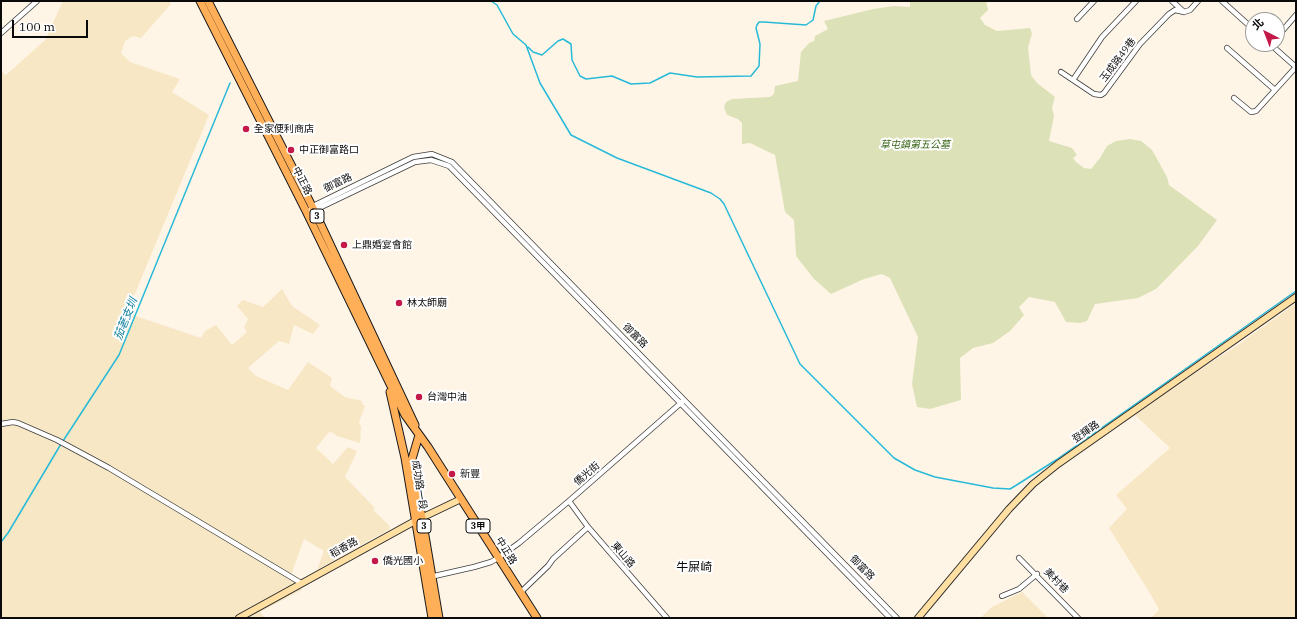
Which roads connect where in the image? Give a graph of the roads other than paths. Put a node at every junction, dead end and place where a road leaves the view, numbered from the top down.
1 (37, 1) edge
2 (200, 1) edge
3 (208, 1) edge
4 (1094, 1) edge
5 (1136, 1) edge
6 (1172, 1) edge
7 (1198, 1) edge
8 (1222, 1) edge
9 (1184, 12) junction
10 (1296, 15) edge
11 (1077, 19) dead end
12 (1245, 22) edge
13 (1285, 28) edge
14 (1, 33) edge
15 (1227, 48) dead end
16 (1279, 52) edge
17 (1296, 67) edge
18 (1061, 72) dead end
19 (1073, 80) junction
20 (1275, 90) junction
21 (1234, 98) dead end
22 (311, 209) junction
23 (1296, 297) edge
24 (387, 380) junction
25 (683, 401) junction
26 (1, 424) edge
27 (419, 434) junction
28 (461, 499) junction
29 (569, 501) junction
30 (423, 517) junction
31 (415, 521) junction
32 (588, 527) junction
33 (498, 558) junction
34 (1019, 558) dead end
35 (1037, 574) junction
36 (428, 578) junction
37 (301, 583) junction
38 (520, 593) junction
39 (1002, 596) dead end
40 (239, 618) edge
41 (432, 618) edge
42 (439, 618) edge
43 (537, 618) edge
44 (667, 618) edge
45 (890, 618) edge
46 (897, 618) edge
47 (918, 618) edge
48 (1078, 618) edge

1 - 14 street
2 - 22 main road, 中正路 / 3
3 - 22 main road, 中正路 / 3
4 - 11 street
5 - 19 street
6 - 9 street
7 - 9 street
8 - 12 street
9 - 19 street, 玉成路49巷
10 - 13 street
15 - 20 street
16 - 17 street
17 - 20 street
18 - 19 street, 玉成路49巷
20 - 21 street
22 - 24 main road, 中正路 / 3
22 - 25 street, 御富路
22 - 27 main road, 中正路 / 3
23 - 47 street, 登輝路
24 - 27 main road, 中正路 / 3
24 - 31 main road, 成功路一段 / 3
25 - 29 street, 僑光街
25 - 45 street, 御富路
25 - 46 street, 御富路
26 - 37 street
27 - 28 main road, 中正路 / 3甲
27 - 30 main road, 成功路一段 / 3
28 - 30 street, 稻香路
28 - 33 main road, 中正路 / 3甲
29 - 32 street, 東山路
29 - 33 street, 僑光街
30 - 31 street, 稻香路
30 - 36 main road, 成功路一段 / 3
31 - 36 main road, 成功路一段 / 3
31 - 37 street, 稻香路
32 - 38 street
32 - 44 street, 東山路
33 - 36 street, 僑光街
33 - 38 main road, 中正路 / 3甲
34 - 35 street, 美村巷
35 - 39 street
35 - 48 street, 美村巷
36 - 41 main road, 成功路一段 / 3
36 - 42 main road, 成功路一段 / 3
37 - 40 street, 稻香路
38 - 43 main road, 中正路 / 3甲

